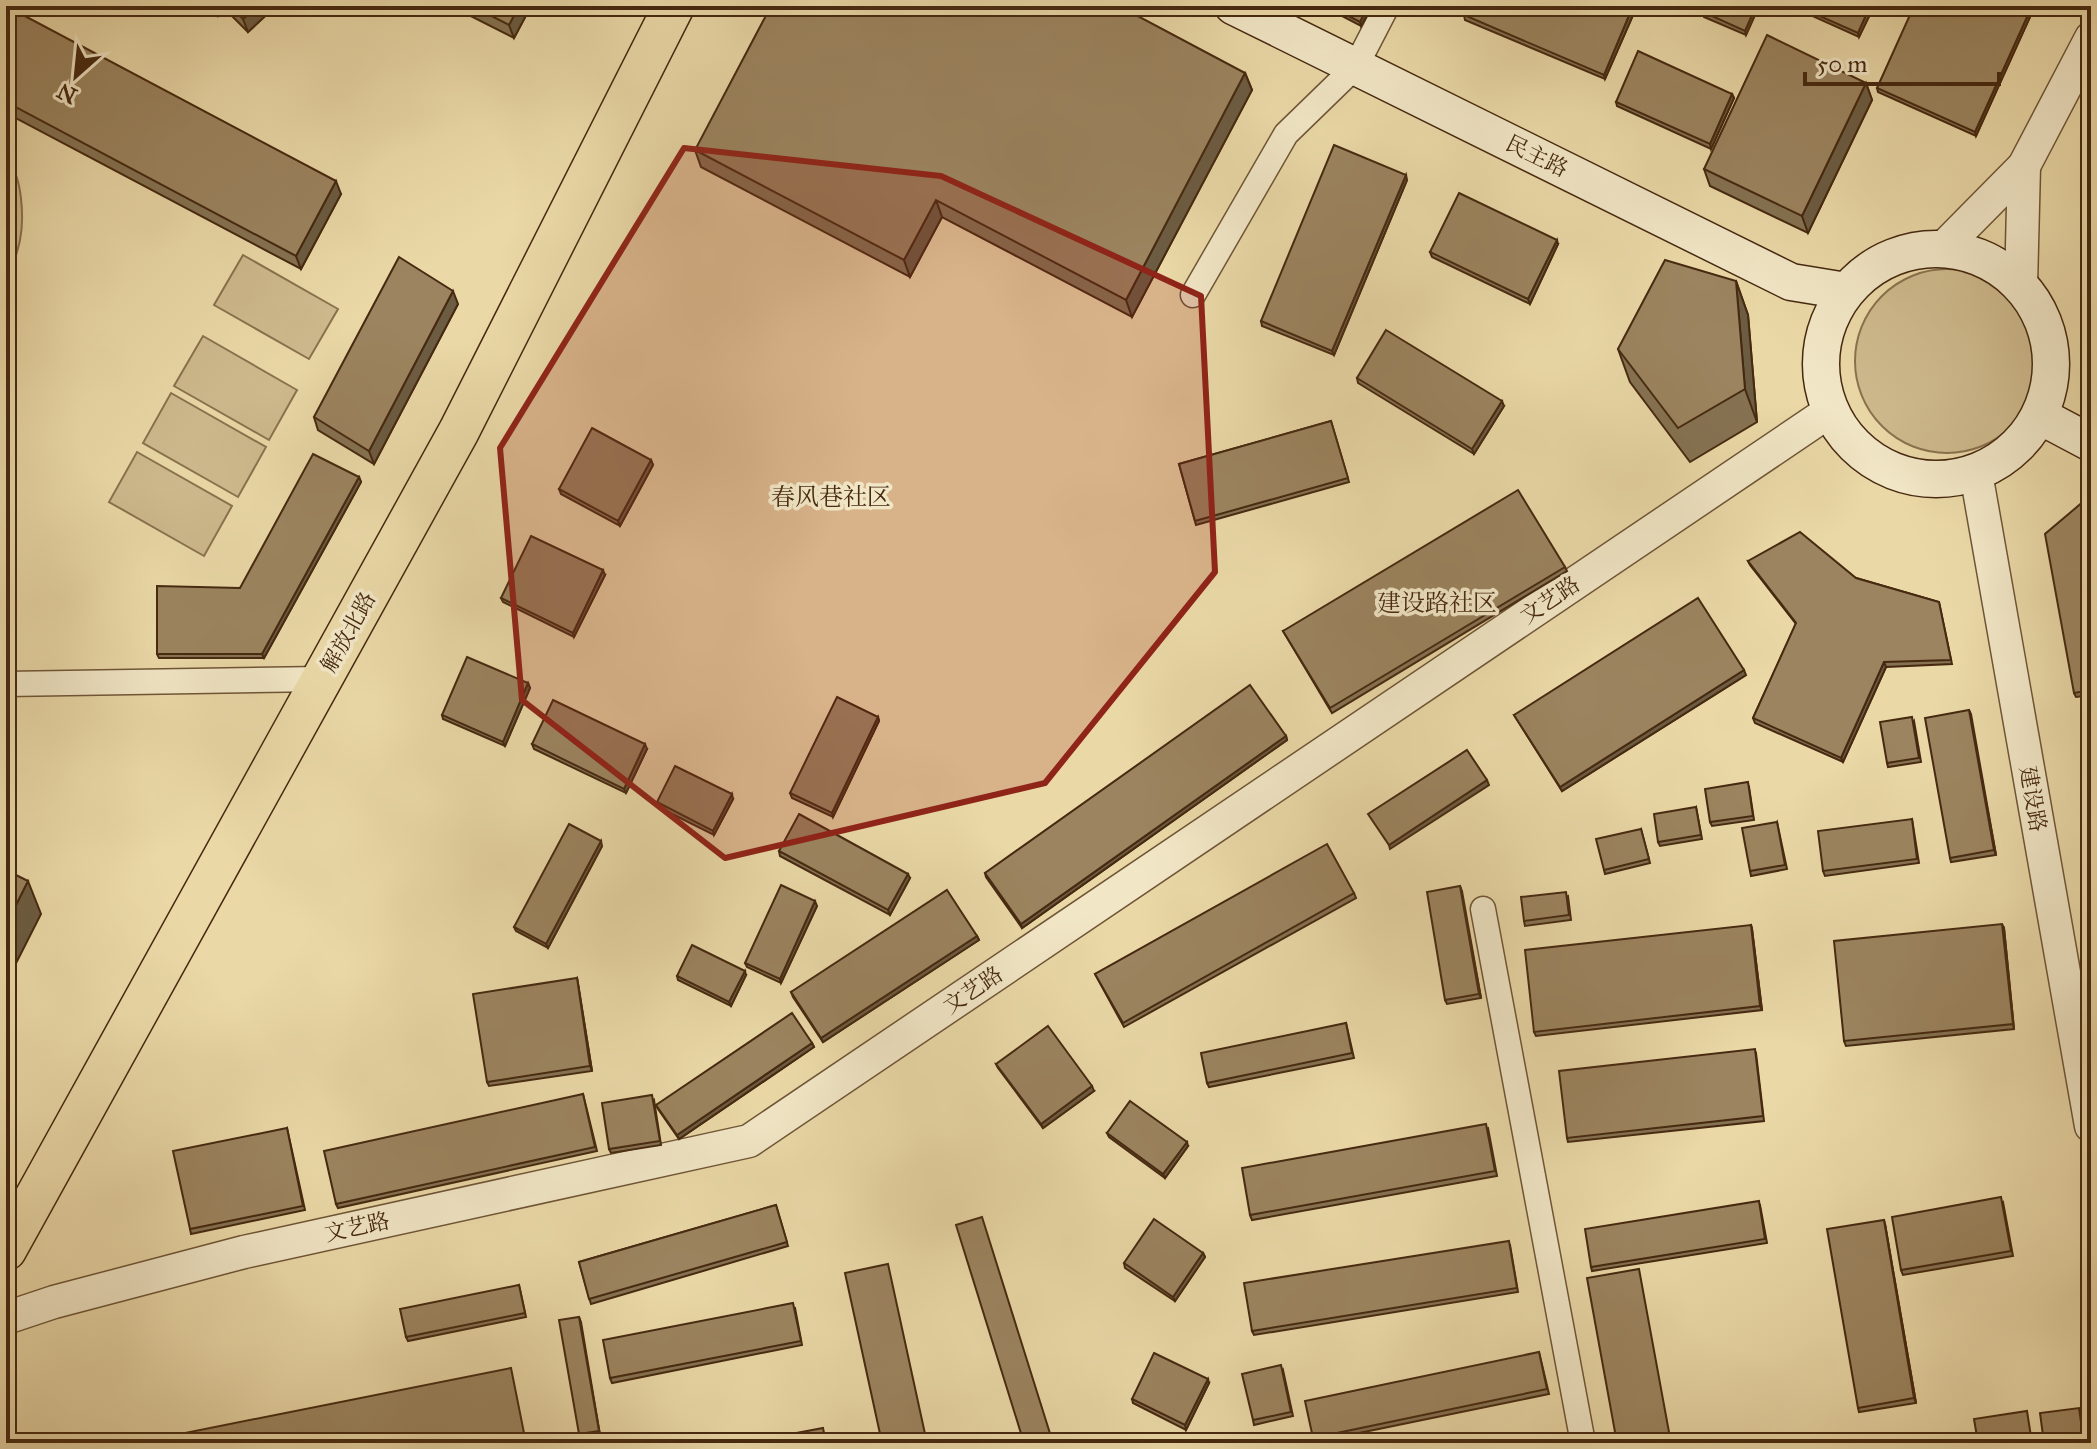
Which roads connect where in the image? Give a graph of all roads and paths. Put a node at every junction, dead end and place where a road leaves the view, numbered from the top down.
1 (674, 6) edge
2 (1233, 6) edge
3 (1387, 6) edge
4 (2091, 38) edge
5 (1356, 66) junction
6 (2024, 166) junction
7 (1942, 249) junction
8 (2021, 286) junction
9 (1846, 291) junction
10 (1193, 295) dead end
11 (1830, 411) junction
12 (2040, 416) junction
13 (2091, 443) edge
14 (1976, 473) junction
15 (322, 679) junction
16 (6, 684) edge
17 (1483, 909) dead end
18 (2091, 1126) edge
19 (6, 1250) edge
20 (6, 1318) edge
21 (1583, 1443) edge

1 - 15 main road, 解放北路
2 - 5 main road, 民主路
3 - 5 street
4 - 6 street
5 - 9 main road, 民主路
5 - 10 street
6 - 7 street
6 - 8 street
7 - 8 main road
7 - 9 main road
8 - 12 main road
9 - 11 main road
11 - 14 main road
11 - 20 street, 文艺路
12 - 13 main road
12 - 14 main road
14 - 18 street, 建设路
15 - 16 street
15 - 19 main road, 解放北路
17 - 21 street

